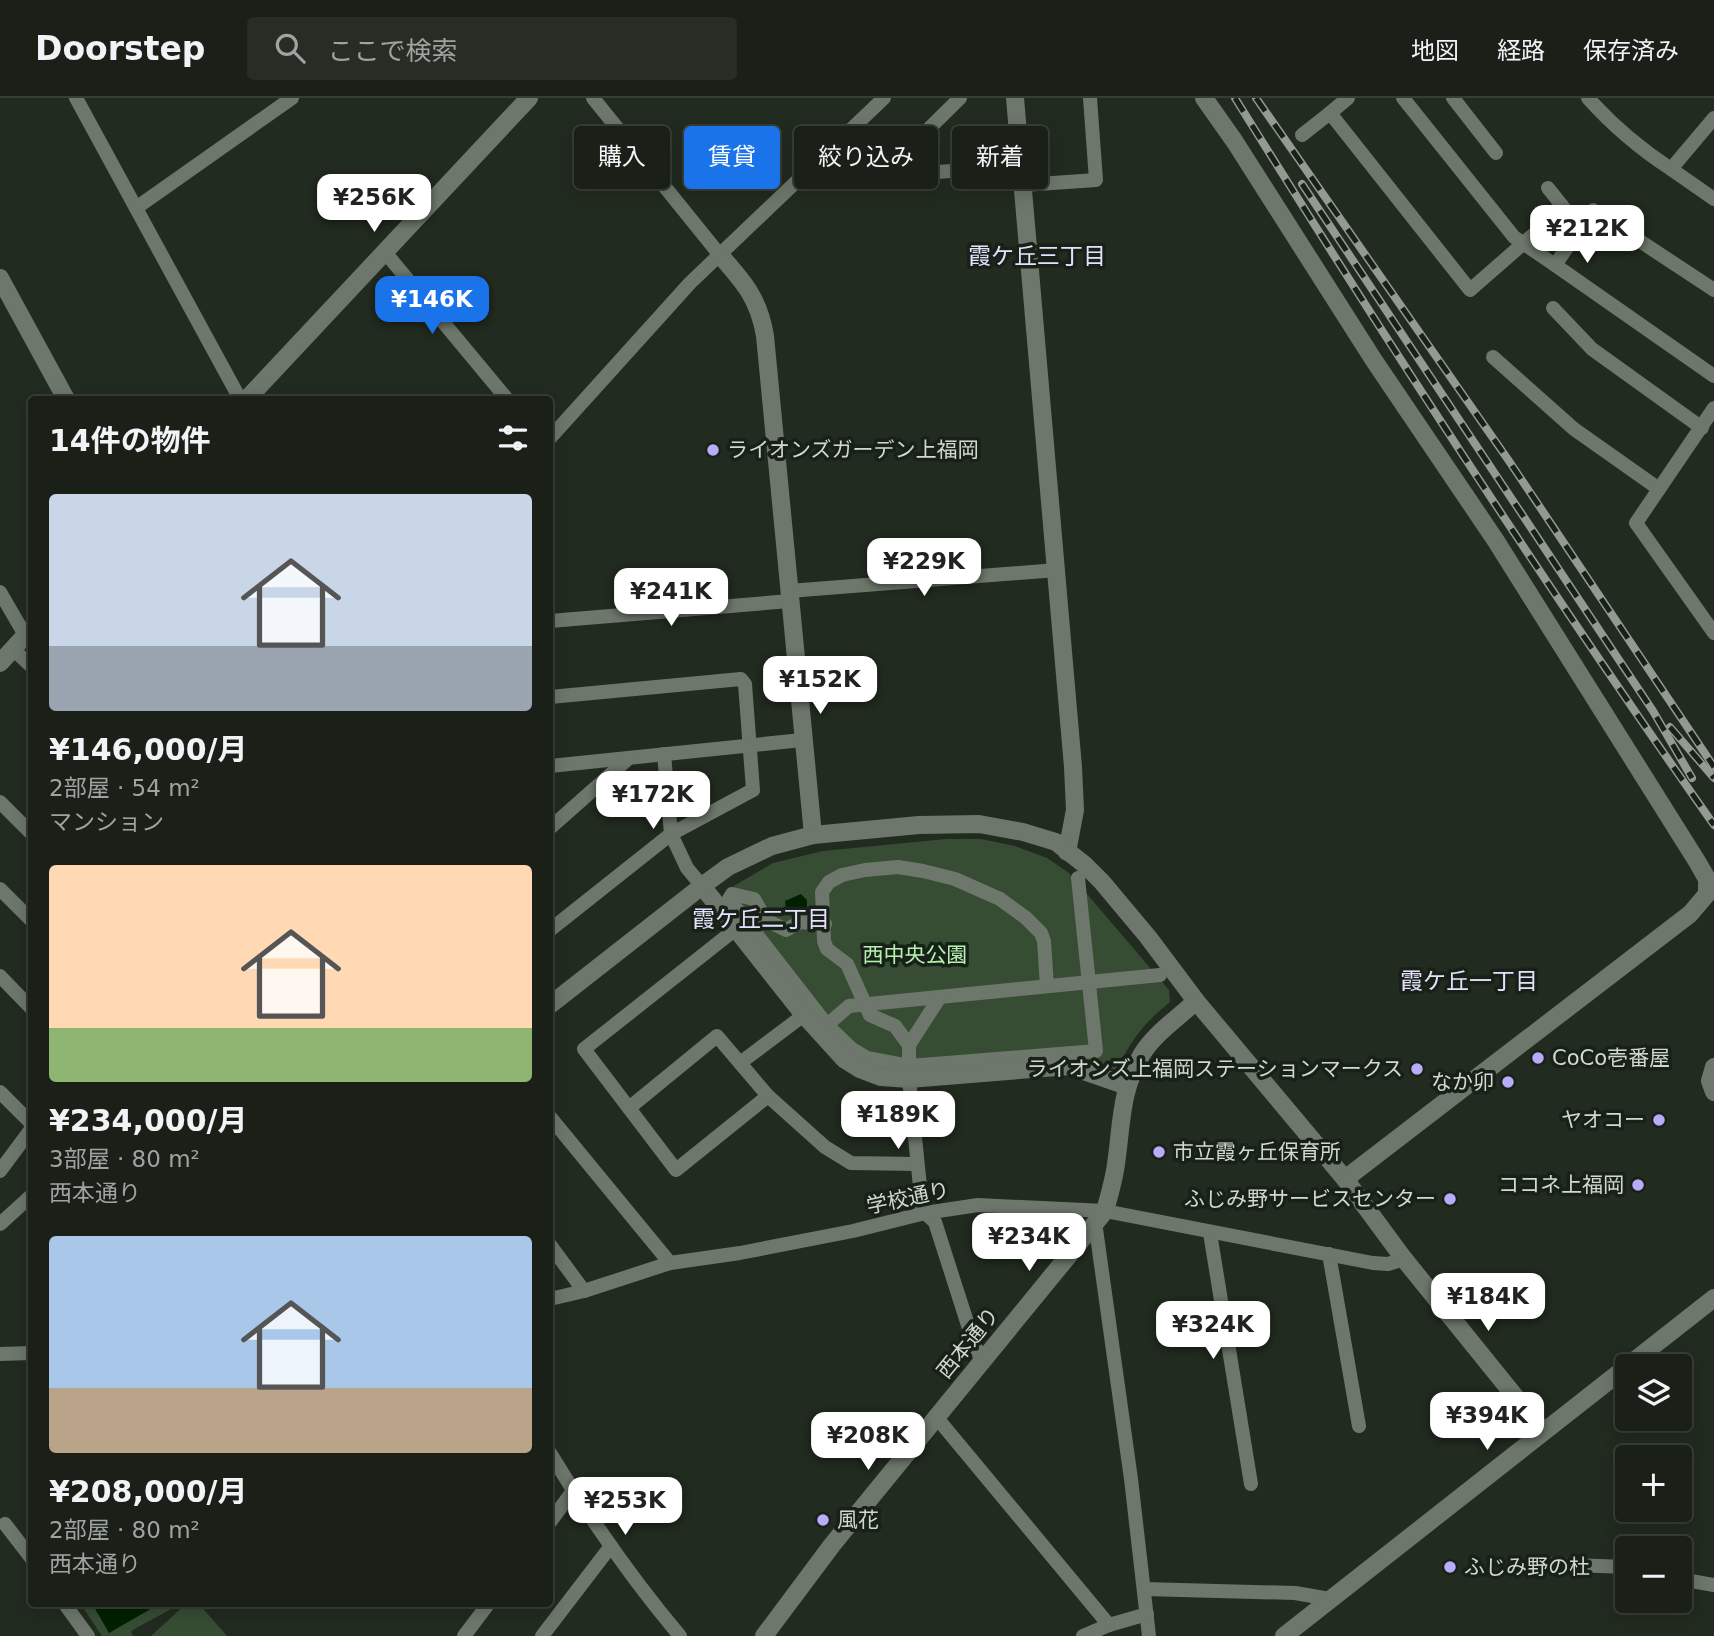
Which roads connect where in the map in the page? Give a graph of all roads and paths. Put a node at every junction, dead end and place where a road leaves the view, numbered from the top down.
1 (76, 98) edge
2 (292, 98) edge
3 (529, 98) edge
4 (593, 98) edge
5 (884, 98) edge
6 (960, 98) edge
7 (1015, 98) edge
8 (1090, 98) edge
9 (1204, 98) edge
10 (1348, 98) edge
11 (1403, 98) edge
12 (1454, 98) edge
13 (1588, 98) edge
14 (1330, 113) junction
15 (1714, 118) edge
16 (1018, 126) edge
17 (1302, 135) dead end
18 (1496, 153) dead end
19 (1671, 169) junction
20 (952, 171) edge
21 (1048, 183) edge
22 (1548, 188) dead end
23 (1024, 189) edge
24 (1714, 199) edge
25 (136, 208) junction
26 (1524, 244) junction
27 (384, 251) junction
28 (719, 254) junction
29 (1556, 265) junction
30 (0, 278) edge
31 (1714, 290) edge
32 (1553, 308) dead end
33 (1493, 357) dead end
34 (1714, 376) edge
35 (64, 396) edge
36 (238, 396) edge
37 (257, 396) edge
38 (505, 396) edge
39 (1714, 408) edge
40 (1702, 428) junction
41 (553, 435) edge
42 (1659, 489) junction
43 (1057, 570) junction
44 (0, 592) edge
45 (790, 596) junction
46 (6, 615) edge
47 (553, 621) edge
48 (1714, 633) edge
49 (23, 638) edge
50 (0, 663) edge
51 (553, 697) edge
52 (803, 740) junction
53 (750, 745) junction
54 (664, 754) junction
55 (629, 758) junction
56 (553, 766) edge
57 (0, 802) edge
58 (553, 825) edge
59 (28, 830) edge
60 (671, 834) junction
61 (813, 835) junction
62 (1067, 852) junction
63 (1078, 878) dead end
64 (702, 886) junction
65 (0, 889) edge
66 (28, 917) edge
67 (825, 924) junction
68 (553, 928) edge
69 (737, 929) junction
70 (1160, 975) dead end
71 (0, 976) edge
72 (1088, 982) junction
73 (1047, 986) junction
74 (940, 997) junction
75 (1196, 1001) junction
76 (553, 1003) edge
77 (864, 1004) junction
78 (28, 1005) edge
79 (804, 1015) junction
80 (827, 1025) junction
81 (909, 1045) junction
82 (740, 1063) junction
83 (1714, 1067) edge
84 (909, 1072) junction
85 (1127, 1086) junction
86 (0, 1092) edge
87 (1714, 1092) edge
88 (768, 1096) junction
89 (629, 1108) junction
90 (553, 1121) edge
91 (28, 1122) edge
92 (28, 1132) edge
93 (917, 1164) junction
94 (0, 1171) edge
95 (1345, 1179) junction
96 (28, 1199) edge
97 (925, 1213) junction
98 (1099, 1218) junction
99 (0, 1224) edge
100 (1210, 1233) junction
101 (553, 1249) edge
102 (1329, 1254) junction
103 (1404, 1259) junction
104 (670, 1264) junction
105 (584, 1291) junction
106 (553, 1297) edge
107 (1714, 1298) edge
108 (28, 1353) edge
109 (0, 1354) edge
110 (982, 1361) junction
111 (937, 1418) junction
112 (1359, 1426) dead end
113 (1543, 1431) junction
114 (553, 1458) edge
115 (1251, 1483) dead end
116 (573, 1491) junction
117 (553, 1518) edge
118 (5, 1524) dead end
119 (611, 1546) junction
120 (28, 1554) edge
121 (1541, 1564) dead end
122 (1615, 1567) edge
123 (1692, 1581) edge
124 (1714, 1585) edge
125 (1144, 1589) junction
126 (1330, 1599) junction
127 (67, 1607) edge
128 (486, 1607) edge
129 (1147, 1614) junction
130 (1109, 1625) junction
131 (88, 1636) edge
132 (464, 1636) edge
133 (542, 1636) edge
134 (680, 1636) edge
135 (764, 1636) edge
136 (1083, 1636) edge
137 (1149, 1636) edge
138 (1284, 1636) edge

1 - 25 street
2 - 25 street
3 - 27 street
4 - 28 street
5 - 28 street
6 - 20 street
7 - 16 street
8 - 21 street
9 - 95 street
10 - 14 street
11 - 26 street
12 - 18 street
13 - 19 street
14 - 17 street
14 - 26 street
15 - 19 street
19 - 24 street
22 - 26 street
23 - 43 street
25 - 36 street
26 - 29 street
27 - 37 street
27 - 38 street
28 - 41 street
28 - 45 street
29 - 31 street
29 - 34 street
30 - 35 street
32 - 40 street
33 - 42 street
39 - 40 street
40 - 42 street
42 - 48 street
43 - 45 street
43 - 62 street
44 - 46 street
45 - 47 street
45 - 52 street
46 - 49 street
49 - 50 street
51 - 53 street
52 - 53 street
52 - 61 street
53 - 54 street
53 - 60 street
54 - 55 street
54 - 60 street
55 - 56 street
55 - 58 street
57 - 59 street
60 - 64 street
60 - 68 street
61 - 62 street
61 - 64 street
62 - 75 street
63 - 72 street
64 - 69 street
64 - 76 street
65 - 66 street
67 - 73 street
67 - 77 street
67 - 80 street
69 - 79 street
69 - 89 street
70 - 72 street
71 - 78 street
72 - 73 street
72 - 84 street
73 - 74 street
74 - 77 street
74 - 81 street
75 - 85 street
75 - 95 street
77 - 80 street
77 - 81 street
79 - 82 street
79 - 84 street
80 - 84 street
81 - 84 street
82 - 88 street
82 - 89 street
83 - 87 street
84 - 85 street
84 - 93 street
85 - 98 street
86 - 91 street
88 - 89 street
88 - 93 street
90 - 104 street
92 - 94 street
93 - 97 street
95 - 103 street
96 - 99 street
97 - 98 street, 学校通り
97 - 104 street, 学校通り
97 - 110 street
98 - 100 street, 学校通り
98 - 110 street, 西本通り
98 - 125 street
100 - 102 street, 学校通り
100 - 115 street
101 - 105 street
102 - 103 street, 学校通り
102 - 112 street
103 - 113 street
104 - 105 street, 学校通り
105 - 106 street, 学校通り
107 - 113 street
108 - 109 street
110 - 111 street, 西本通り
111 - 130 street
111 - 135 street, 西本通り
113 - 126 street
114 - 116 street
116 - 117 street
116 - 119 street
118 - 120 street
119 - 133 street
119 - 134 street
121 - 122 street
123 - 124 street
125 - 126 street
125 - 129 street
126 - 138 street
127 - 131 street
128 - 132 street
129 - 130 street
129 - 137 street
130 - 136 street

